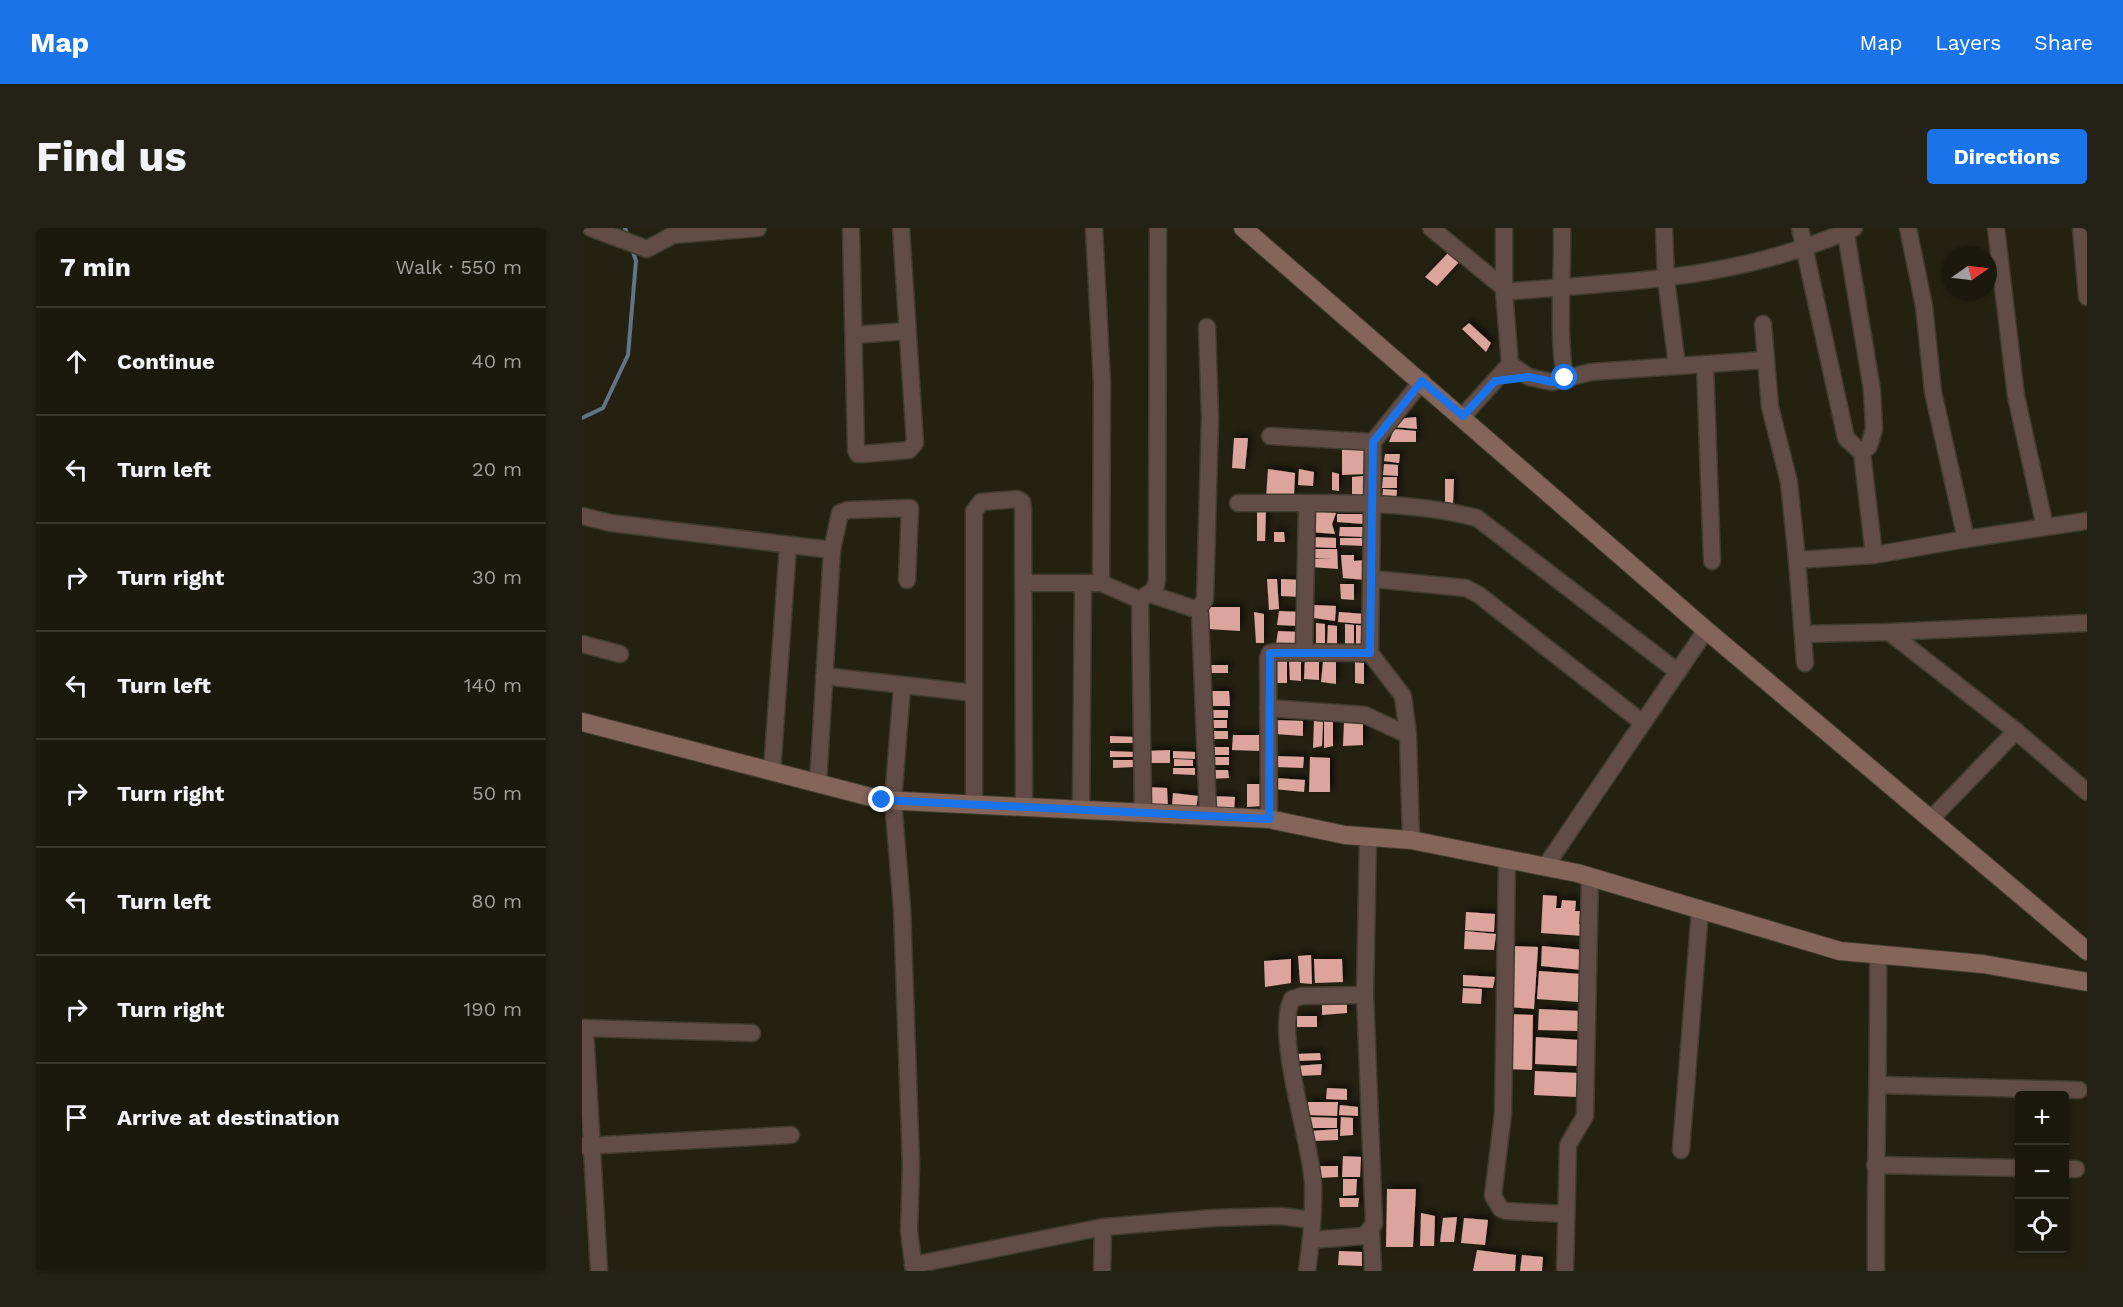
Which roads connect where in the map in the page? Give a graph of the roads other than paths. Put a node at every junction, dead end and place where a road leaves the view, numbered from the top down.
1 (591, 228) edge
2 (758, 228) edge
3 (851, 228) edge
4 (901, 228) edge
5 (1094, 228) edge
6 (1158, 228) edge
7 (1243, 228) edge
8 (1431, 228) edge
9 (1504, 228) edge
10 (1562, 228) edge
11 (1664, 228) edge
12 (1800, 228) edge
13 (1908, 228) edge
14 (1996, 228) edge
15 (2081, 228) edge
16 (1848, 229) edge
17 (1804, 248) junction
18 (1666, 279) junction
19 (1563, 287) junction
20 (1504, 290) junction
21 (2087, 297) edge
22 (1763, 324) dead end
23 (1207, 327) dead end
24 (907, 331) junction
25 (854, 335) junction
26 (1765, 360) junction
27 (1510, 364) junction
28 (1705, 364) junction
29 (1677, 366) junction
30 (1529, 377) junction
31 (1565, 378) junction
32 (1422, 381) junction
33 (1495, 381) junction
34 (1463, 416) junction
35 (1270, 436) dead end
36 (1373, 442) junction
37 (1862, 453) junction
38 (1238, 503) dead end
39 (1306, 504) junction
40 (1374, 504) junction
41 (582, 516) edge
42 (2087, 521) edge
43 (2045, 527) junction
44 (1966, 539) junction
45 (788, 546) junction
46 (832, 550) junction
47 (1874, 555) junction
48 (1712, 561) dead end
49 (1797, 561) junction
50 (1372, 579) junction
51 (907, 580) dead end
52 (1024, 583) junction
53 (1083, 583) junction
54 (1101, 583) junction
55 (1145, 597) junction
56 (1198, 610) junction
57 (2087, 623) edge
58 (1706, 630) junction
59 (1888, 632) junction
60 (1803, 634) junction
61 (582, 644) edge
62 (1304, 653) junction
63 (1370, 653) junction
64 (620, 654) dead end
65 (1805, 663) dead end
66 (1678, 672) junction
67 (824, 676) junction
68 (902, 687) junction
69 (974, 693) junction
70 (1268, 708) junction
71 (582, 722) edge
72 (1642, 723) junction
73 (2016, 732) junction
74 (1408, 735) junction
75 (772, 771) junction
76 (818, 783) junction
77 (2087, 792) edge
78 (893, 801) junction
79 (974, 804) junction
80 (1024, 806) junction
81 (1081, 809) junction
82 (1143, 812) junction
83 (1208, 815) junction
84 (1269, 819) junction
85 (1930, 820) junction
86 (1368, 837) junction
87 (1411, 840) junction
88 (1508, 860) junction
89 (1545, 867) junction
90 (1590, 877) junction
91 (1700, 910) junction
92 (2087, 951) edge
93 (1878, 955) junction
94 (2087, 982) edge
95 (1365, 995) junction
96 (583, 1028) edge
97 (752, 1033) dead end
98 (1880, 1085) junction
99 (2079, 1090) dead end
100 (791, 1135) dead end
101 (587, 1146) edge
102 (1681, 1150) dead end
103 (1875, 1165) junction
104 (2015, 1168) edge
105 (1566, 1214) junction
106 (1311, 1220) junction
107 (1103, 1227) junction
108 (1371, 1230) junction
109 (1311, 1240) junction
110 (914, 1268) edge
111 (599, 1271) edge
112 (1102, 1271) edge
113 (1307, 1271) edge
114 (1373, 1271) edge
115 (1565, 1271) edge
116 (1876, 1271) edge

1 - 2 street
3 - 25 street
4 - 24 street
5 - 54 street
6 - 55 street
7 - 32 main road
8 - 20 street
9 - 20 street
10 - 19 street
11 - 18 street
12 - 17 street
13 - 44 street
14 - 43 street
15 - 21 street
16 - 17 street
16 - 37 street
17 - 18 street
17 - 37 street
18 - 19 street
18 - 29 street
19 - 20 street
19 - 31 street
20 - 27 street
22 - 26 street
23 - 56 street
24 - 25 street
24 - 25 street
26 - 28 street
26 - 49 street
27 - 30 street
27 - 33 street
28 - 29 street
28 - 48 street
29 - 31 street
30 - 31 street
30 - 33 street
32 - 34 main road
32 - 36 street
33 - 34 street
34 - 58 main road
35 - 36 street
36 - 40 street
37 - 47 street
38 - 39 street
39 - 40 street
39 - 62 street
40 - 50 street
40 - 66 street
41 - 45 street
42 - 43 street
43 - 44 street
44 - 47 street
45 - 46 street
45 - 75 street
46 - 51 street
46 - 67 street
47 - 49 street
49 - 60 street
50 - 63 street
50 - 72 street
52 - 53 street
52 - 69 street
52 - 80 street
53 - 54 street
53 - 81 street
54 - 55 street
55 - 56 street
55 - 82 street
56 - 83 street
57 - 59 street
58 - 66 street
58 - 85 main road
59 - 60 street
59 - 73 street
60 - 65 street
61 - 64 street
62 - 63 street
62 - 70 street
63 - 74 street
66 - 72 street
67 - 68 street
67 - 76 street
68 - 69 street
68 - 78 street
69 - 79 street
70 - 74 street
70 - 84 street
71 - 75 main road
72 - 89 street
73 - 77 street
73 - 85 street
74 - 87 street
75 - 76 main road
76 - 78 main road
78 - 79 main road
78 - 110 street
79 - 80 main road
80 - 81 main road
81 - 82 main road
82 - 83 main road
83 - 84 main road
84 - 86 main road
85 - 92 main road
86 - 87 main road
86 - 95 street
87 - 88 main road
88 - 89 main road
88 - 105 street
89 - 90 main road
90 - 91 main road
90 - 105 street
91 - 93 main road
91 - 102 street
93 - 94 main road
93 - 98 street
95 - 106 street
95 - 108 street
96 - 97 street
96 - 101 street
98 - 99 street
98 - 103 street
100 - 101 street
101 - 111 street
103 - 104 street
103 - 116 street
105 - 115 street
106 - 107 street
106 - 109 street
107 - 110 street
107 - 112 street
108 - 109 street
108 - 114 street
109 - 113 street

